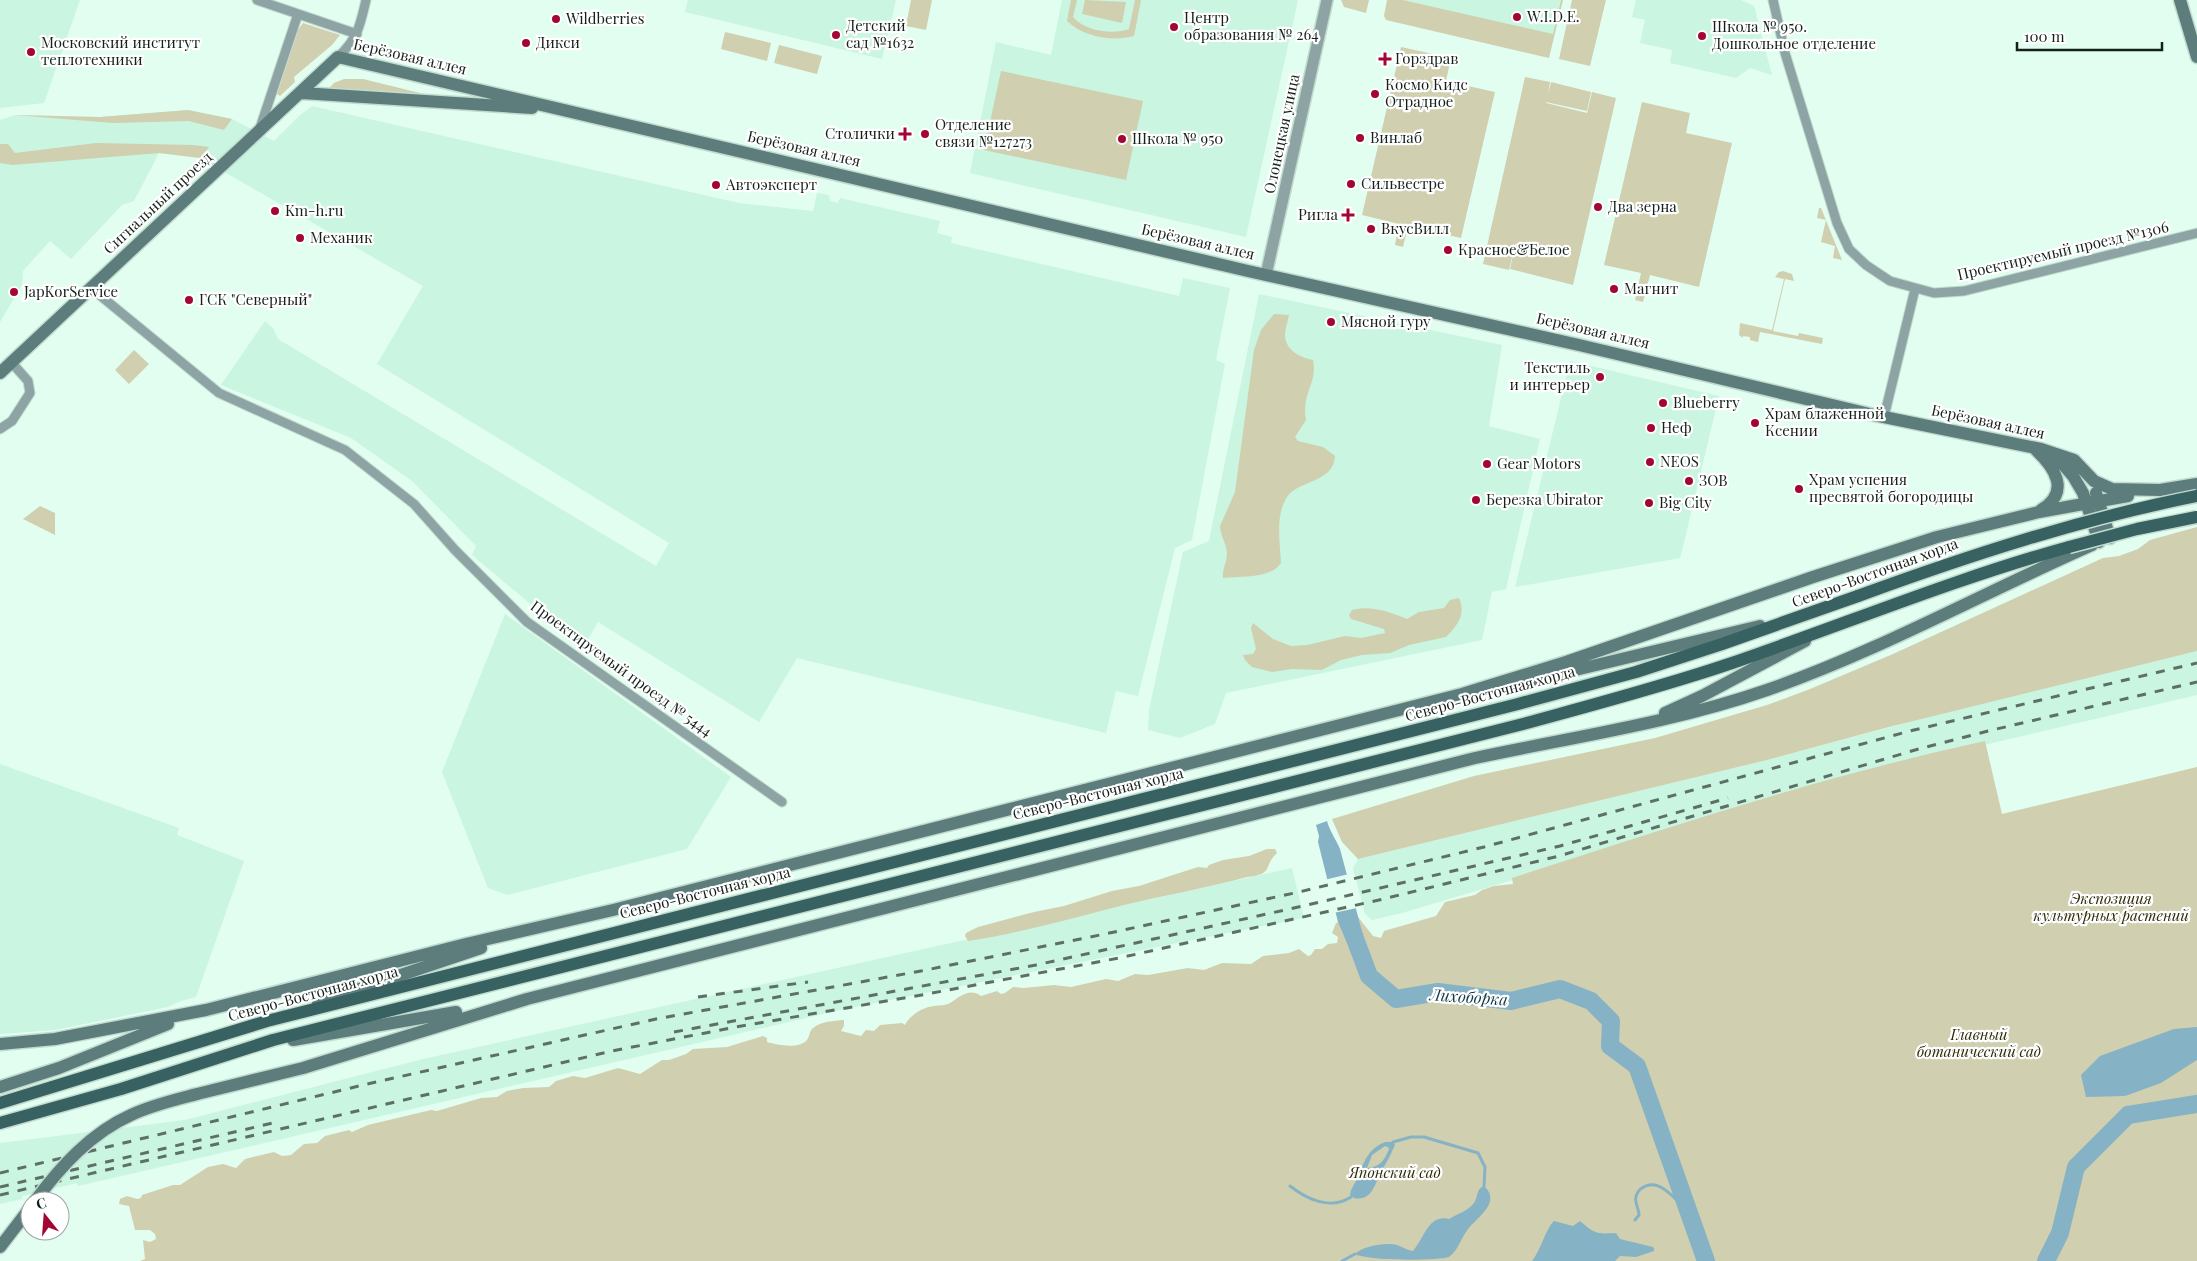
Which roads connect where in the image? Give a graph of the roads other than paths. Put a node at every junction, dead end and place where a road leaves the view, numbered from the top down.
1 (257, 0) edge
2 (366, 0) edge
3 (1327, 0) edge
4 (1773, 0) edge
5 (2180, 0) edge
6 (298, 14) junction
7 (358, 34) junction
8 (338, 57) junction
9 (2197, 57) edge
10 (302, 92) junction
11 (562, 109) junction
12 (259, 130) junction
13 (2197, 233) edge
14 (1266, 275) junction
15 (91, 288) junction
16 (1915, 289) junction
17 (12, 363) junction
18 (0, 373) edge
19 (1884, 417) junction
20 (0, 429) edge
21 (2034, 448) junction
22 (2053, 453) junction
23 (2083, 469) junction
24 (2197, 484) edge
25 (2160, 490) junction
26 (2197, 496) edge
27 (2092, 502) junction
28 (2197, 511) edge
29 (2039, 512) junction
30 (2197, 517) edge
31 (2104, 540) junction
32 (1801, 617) junction
33 (1831, 627) junction
34 (1462, 694) junction
35 (1614, 732) junction
36 (782, 802) dead end
37 (538, 929) junction
38 (527, 999) junction
39 (206, 1010) junction
40 (267, 1021) junction
41 (0, 1044) edge
42 (241, 1049) junction
43 (0, 1087) edge
44 (0, 1103) edge
45 (0, 1123) edge
46 (43, 1191) edge
47 (20, 1222) edge
48 (0, 1247) edge

1 - 6 street, Берёзовая аллея
2 - 7 street
3 - 14 street, Олонецкая улица
4 - 16 street, Проектируемый проезд №1306
5 - 9 main road
6 - 7 street, Берёзовая аллея
6 - 12 street
7 - 8 street
8 - 10 main road, Сигнальный проезд
8 - 11 main road, Берёзовая аллея
10 - 11 main road
10 - 12 main road, Сигнальный проезд
11 - 14 main road, Берёзовая аллея
12 - 15 main road, Сигнальный проезд
13 - 16 street, Проектируемый проезд №1306
14 - 19 main road, Берёзовая аллея
15 - 17 main road, Сигнальный проезд
15 - 36 street, Проектируемый проезд № 5444
16 - 19 street
17 - 18 main road, Сигнальный проезд
17 - 20 street
19 - 21 main road, Берёзовая аллея
21 - 22 main road, Берёзовая аллея
21 - 29 main road
22 - 23 main road, Берёзовая аллея
22 - 27 main road, Берёзовая аллея
23 - 25 main road, Берёзовая аллея
23 - 27 main road, Берёзовая аллея
24 - 25 main road, Берёзовая аллея
25 - 27 main road
26 - 32 main road, Северо-Восточная хорда, bridge
27 - 29 main road
27 - 31 main road, Берёзовая аллея
28 - 31 main road
29 - 34 main road
30 - 33 main road, bridge
31 - 35 main road
32 - 34 main road
32 - 40 main road, Северо-Восточная хорда
33 - 35 main road
33 - 42 main road
34 - 37 main road
35 - 38 main road
37 - 39 main road
37 - 40 main road
38 - 42 main road
38 - 46 main road, bridge
39 - 41 main road
39 - 43 main road
40 - 44 main road, Северо-Восточная хорда
42 - 45 main road
47 - 48 main road

